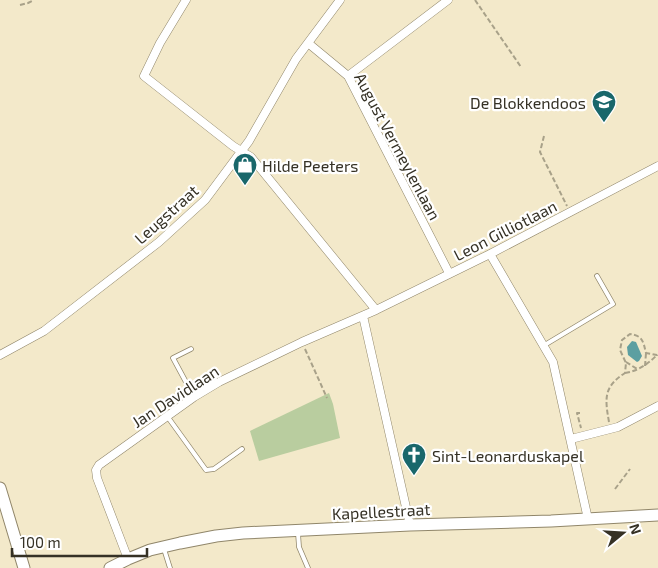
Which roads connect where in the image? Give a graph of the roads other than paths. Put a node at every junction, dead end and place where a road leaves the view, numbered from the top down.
1 (186, 0) edge
2 (340, 0) edge
3 (448, 0) edge
4 (308, 43) junction
5 (348, 76) junction
6 (242, 151) junction
7 (658, 166) edge
8 (490, 254) junction
9 (449, 273) junction
10 (597, 276) dead end
11 (376, 310) junction
12 (363, 316) junction
13 (543, 346) junction
14 (191, 349) dead end
15 (0, 355) edge
16 (194, 397) junction
17 (658, 406) edge
18 (167, 416) junction
19 (571, 440) junction
20 (242, 449) dead end
21 (0, 488) edge
22 (658, 516) edge
23 (588, 519) junction
24 (410, 526) junction
25 (298, 531) junction
26 (164, 547) junction
27 (128, 559) junction
28 (24, 568) edge
29 (110, 568) edge
30 (170, 568) edge
31 (308, 568) edge

1 - 6 street
2 - 4 street, Leugstraat
3 - 5 street
4 - 5 street, August Vermeylenlaan
4 - 6 street, Leugstraat
5 - 9 street, August Vermeylenlaan
6 - 11 street
6 - 15 street, Leugstraat
7 - 8 street, Leon Gilliotlaan
8 - 9 street, Leon Gilliotlaan
8 - 13 street
9 - 11 street, Leon Gilliotlaan
10 - 13 lane
11 - 12 street, Leon Gilliotlaan
12 - 16 street, Jan Davidlaan
12 - 24 street
13 - 19 street
14 - 16 lane
16 - 18 street, Jan Davidlaan
17 - 19 street
18 - 20 lane
18 - 27 street, Jan Davidlaan
19 - 23 street
21 - 28 street
22 - 23 street, Kapellestraat
23 - 24 street, Kapellestraat
24 - 25 street, Kapellestraat
25 - 26 street, Kapellestraat
25 - 31 lane
26 - 27 street, Kapellestraat
26 - 30 lane
27 - 29 street, Kapellestraat

